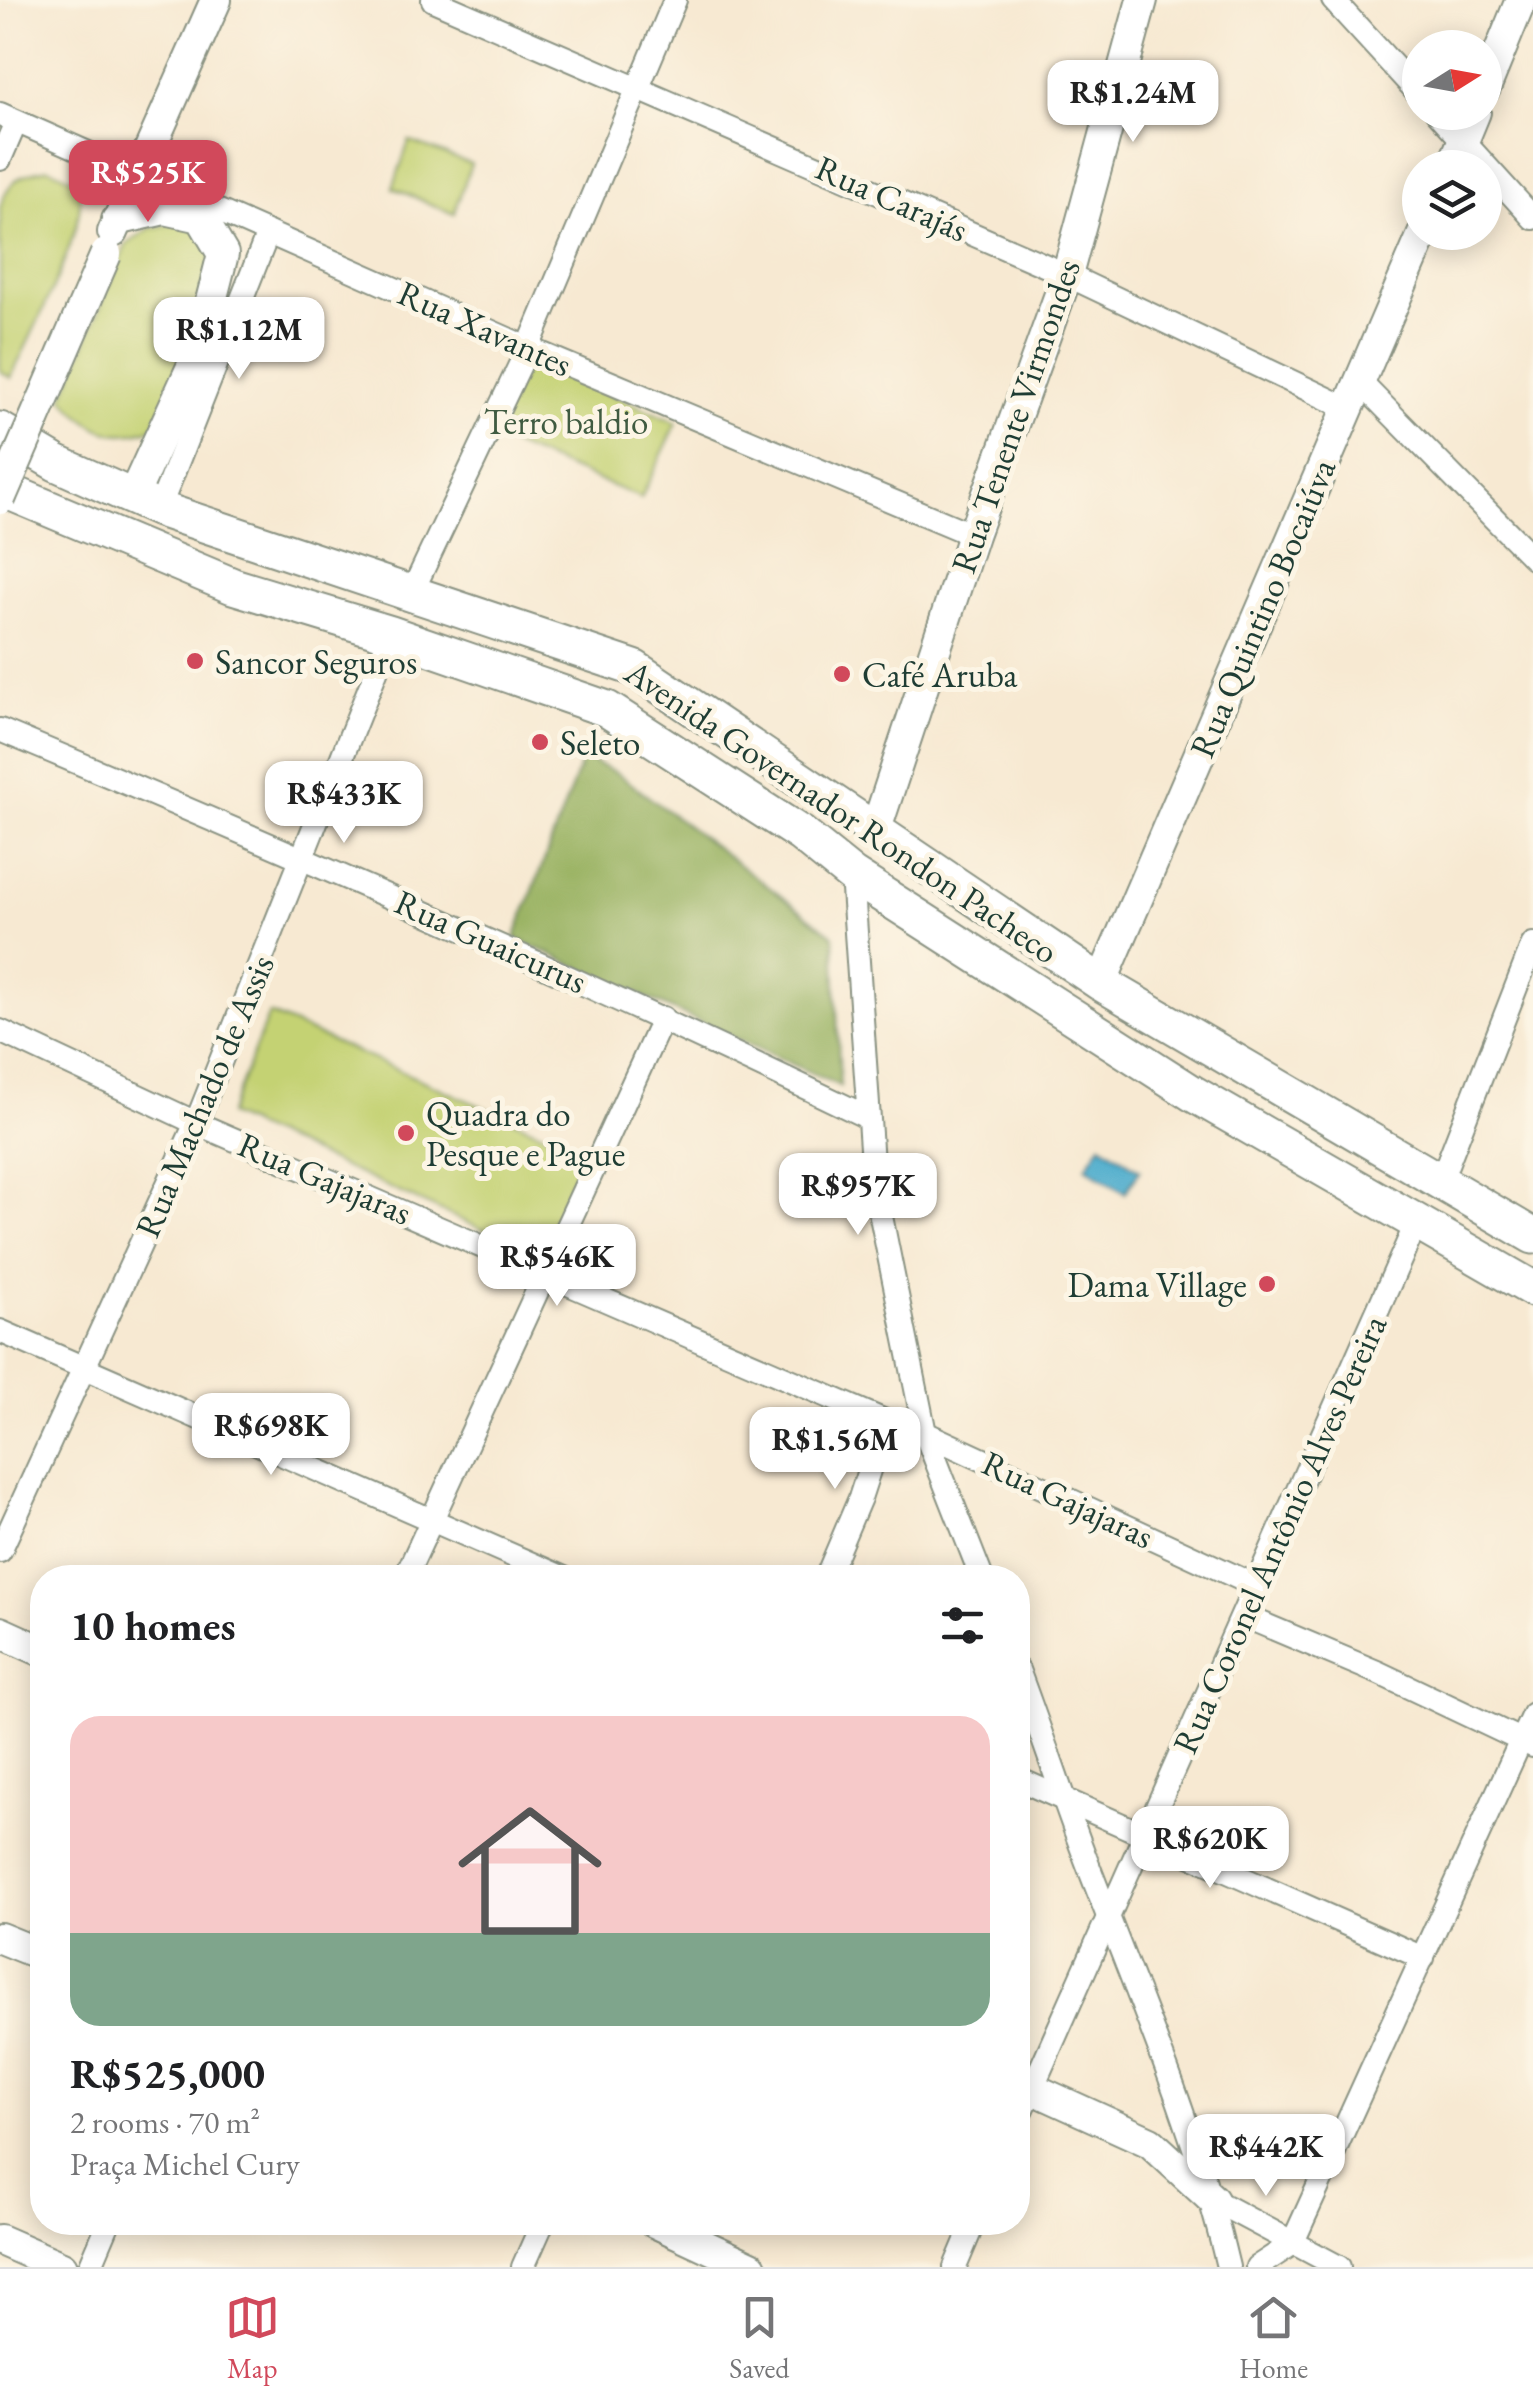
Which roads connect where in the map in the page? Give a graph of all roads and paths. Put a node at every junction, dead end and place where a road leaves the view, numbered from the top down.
1 (216, 0) edge
2 (433, 0) edge
3 (675, 0) edge
4 (1142, 0) edge
5 (1333, 0) edge
6 (1521, 0) edge
7 (1502, 46) edge
8 (1402, 75) edge
9 (637, 84) junction
10 (8, 118) edge
11 (0, 158) edge
12 (136, 175) junction
13 (1502, 192) edge
14 (1533, 218) edge
15 (117, 220) junction
16 (268, 233) junction
17 (1416, 250) edge
18 (1066, 275) junction
19 (528, 348) junction
20 (1352, 394) junction
21 (0, 430) edge
22 (0, 488) edge
23 (0, 499) edge
24 (146, 504) junction
25 (973, 535) junction
26 (1533, 558) edge
27 (412, 592) junction
28 (391, 634) junction
29 (0, 730) edge
30 (876, 829) junction
31 (304, 857) junction
32 (852, 875) junction
33 (1533, 944) edge
34 (1100, 983) junction
35 (663, 1018) junction
36 (0, 1031) edge
37 (867, 1117) junction
38 (196, 1123) junction
39 (1441, 1180) junction
40 (1417, 1222) junction
41 (1533, 1236) edge
42 (545, 1272) junction
43 (1533, 1289) edge
44 (0, 1330) edge
45 (85, 1369) junction
46 (885, 1421) junction
47 (925, 1433) junction
48 (435, 1519) junction
49 (0, 1551) edge
50 (412, 1565) edge
51 (536, 1565) edge
52 (832, 1565) edge
53 (977, 1565) edge
54 (1256, 1586) junction
55 (1244, 1616) junction
56 (0, 1632) edge
57 (30, 1646) edge
58 (1030, 1705) edge
59 (1533, 1714) edge
60 (1527, 1743) edge
61 (1030, 1784) edge
62 (1062, 1798) junction
63 (1145, 1832) junction
64 (1108, 1916) junction
65 (0, 1938) edge
66 (30, 1950) edge
67 (1423, 1958) junction
68 (1030, 2073) edge
69 (1030, 2088) edge
70 (1213, 2200) junction
71 (104, 2235) edge
72 (538, 2235) edge
73 (682, 2235) edge
74 (968, 2235) edge
75 (0, 2240) edge
76 (1292, 2244) junction
77 (62, 2267) edge
78 (90, 2267) edge
79 (524, 2267) edge
80 (751, 2267) edge
81 (954, 2267) edge
82 (1228, 2267) edge
83 (1257, 2267) edge
84 (1338, 2267) edge

1 - 12 street
2 - 9 street, Rua Carajás
3 - 9 street
4 - 18 street, Rua Tenente Virmondes
5 - 8 street
6 - 7 street
9 - 18 street, Rua Carajás
9 - 19 street
10 - 11 street
10 - 12 street, Rua Xavantes
12 - 15 street
12 - 16 street, Rua Xavantes
13 - 14 street
15 - 23 street, bridge
15 - 24 street
16 - 19 street, Rua Xavantes
16 - 24 street
17 - 20 street, Rua Quintino Bocaiúva
18 - 20 street, Rua Carajás
18 - 25 street, Rua Tenente Virmondes
19 - 25 street, Rua Xavantes
19 - 27 street
20 - 26 street
20 - 34 street, Rua Quintino Bocaiúva
21 - 24 main road, Avenida Governador Rondon Pacheco
22 - 28 main road, Avenida Governador Rondon Pacheco
24 - 27 main road, Avenida Governador Rondon Pacheco
25 - 30 street, Rua Tenente Virmondes
27 - 30 main road, Avenida Governador Rondon Pacheco
28 - 31 street, Rua Machado de Assis
28 - 32 main road, Avenida Governador Rondon Pacheco
29 - 31 street, Rua Guaicurus
30 - 34 main road, Avenida Governador Rondon Pacheco
31 - 35 street, Rua Guaicurus
31 - 38 street, Rua Machado de Assis
32 - 37 street
32 - 40 main road, Avenida Governador Rondon Pacheco
33 - 39 street
34 - 39 main road, Avenida Governador Rondon Pacheco
35 - 37 street, Rua Guaicurus
35 - 42 street
36 - 38 street, Rua Gajajaras
37 - 47 street
38 - 42 street, Rua Gajajaras
38 - 45 street, Rua Machado de Assis
39 - 41 main road, Avenida Governador Rondon Pacheco
40 - 43 main road, Avenida Governador Rondon Pacheco
40 - 54 street, Rua Coronel Antônio Alves Pereira
42 - 46 street, Rua Gajajaras
42 - 48 street
44 - 45 street
45 - 48 street
45 - 49 street, Rua Machado de Assis
46 - 47 street, Rua Gajajaras
46 - 52 street
47 - 53 street
47 - 54 street, Rua Gajajaras
48 - 50 street
48 - 51 street
54 - 55 street, Rua Coronel Antônio Alves Pereira
55 - 60 street
55 - 63 street, Rua Coronel Antônio Alves Pereira
56 - 57 street
58 - 62 street
59 - 60 street
60 - 67 street
61 - 62 street
62 - 63 street
62 - 64 street
63 - 64 street, Rua Coronel Antônio Alves Pereira
63 - 67 street
64 - 68 street, Rua Coronel Antônio Alves Pereira
64 - 70 street
65 - 66 street
67 - 76 street
69 - 70 street
70 - 76 street
70 - 82 street
71 - 78 street
72 - 79 street
73 - 80 street
74 - 81 street
75 - 77 street
76 - 83 street
76 - 84 street

